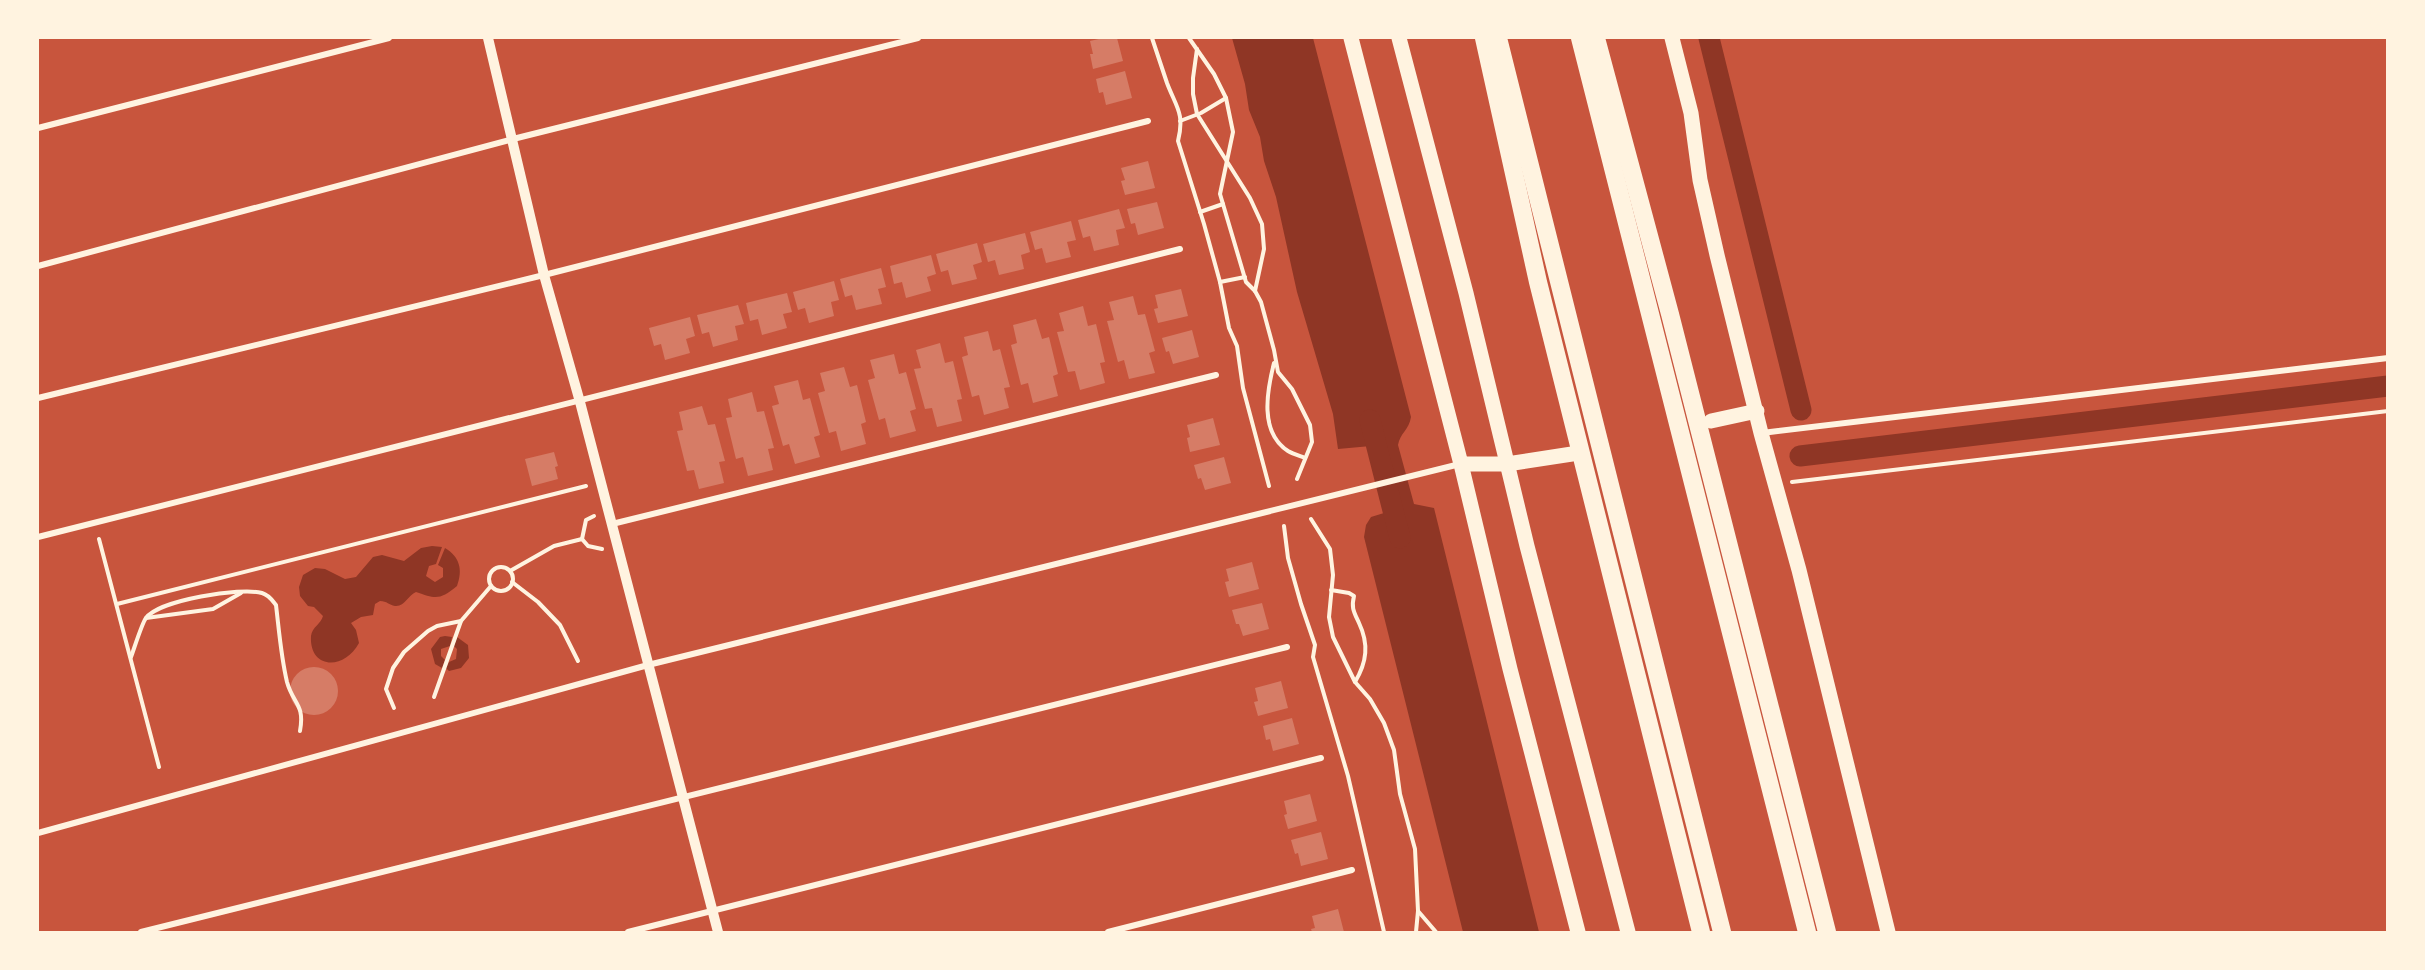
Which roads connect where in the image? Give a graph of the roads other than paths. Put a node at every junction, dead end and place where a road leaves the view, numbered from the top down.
1 (389, 38) edge
2 (488, 38) edge
3 (918, 38) edge
4 (1351, 38) edge
5 (1399, 38) edge
6 (1484, 38) edge
7 (1498, 38) edge
8 (1580, 38) edge
9 (1596, 38) edge
10 (1672, 38) edge
11 (1148, 121) dead end
12 (38, 128) edge
13 (513, 140) junction
14 (1180, 249) dead end
15 (38, 266) edge
16 (544, 275) junction
17 (2388, 358) edge
18 (1216, 375) dead end
19 (38, 398) edge
20 (580, 402) junction
21 (1757, 411) junction
22 (1711, 421) dead end
23 (1761, 433) junction
24 (1572, 454) dead end
25 (1461, 464) junction
26 (1507, 465) junction
27 (612, 524) junction
28 (38, 537) edge
29 (1287, 647) dead end
30 (648, 665) junction
31 (1321, 758) dead end
32 (682, 796) junction
33 (38, 833) edge
34 (1352, 870) dead end
35 (712, 910) junction
36 (141, 933) edge
37 (627, 933) edge
38 (718, 933) edge
39 (1108, 933) edge
40 (1578, 933) edge
41 (1628, 933) edge
42 (1701, 933) edge
43 (1722, 933) edge
44 (1807, 933) edge
45 (1827, 933) edge
46 (1888, 933) edge

1 - 12 street
2 - 13 street
3 - 13 street
4 - 25 main road
5 - 26 main road
6 - 42 highway
7 - 43 highway
8 - 44 highway
9 - 45 highway
10 - 21 main road
11 - 16 street
13 - 15 street
13 - 16 street
14 - 20 street
16 - 19 street
16 - 20 street
17 - 23 street
18 - 27 street
20 - 27 street
20 - 28 street
21 - 22 main road
21 - 23 main road
23 - 46 main road
24 - 26 main road
25 - 26 main road
25 - 30 street
25 - 40 main road
26 - 41 main road
27 - 30 street
29 - 32 street
30 - 32 street
30 - 33 street
31 - 35 street
32 - 35 street
32 - 36 street
34 - 39 street
35 - 37 street
35 - 38 street

